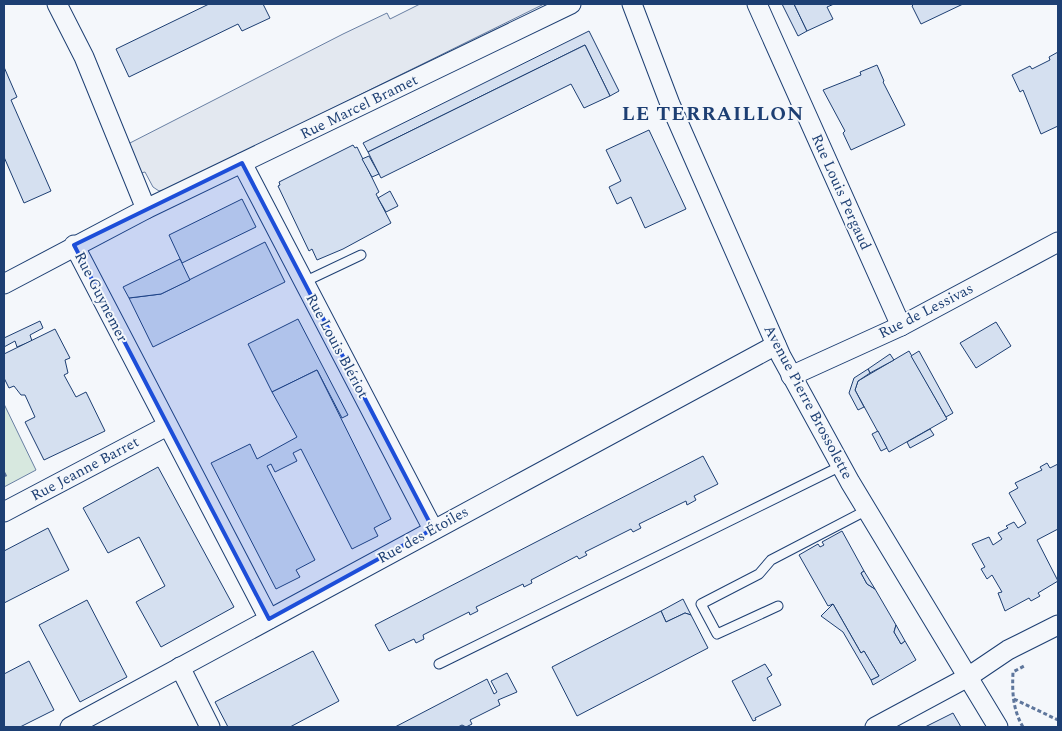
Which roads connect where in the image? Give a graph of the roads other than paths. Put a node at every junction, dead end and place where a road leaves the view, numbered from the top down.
1 (57, 4) edge
2 (571, 4) edge
3 (632, 4) edge
4 (757, 4) edge
5 (242, 163) junction
6 (146, 209) junction
7 (1058, 242) edge
8 (74, 245) junction
9 (361, 255) dead end
10 (304, 282) junction
11 (4, 284) edge
12 (901, 326) junction
13 (776, 345) junction
14 (791, 376) junction
15 (167, 426) junction
16 (841, 466) junction
17 (867, 510) junction
18 (4, 512) edge
19 (433, 529) junction
20 (778, 606) dead end
21 (269, 619) junction
22 (1058, 625) edge
23 (439, 664) dead end
24 (180, 667) junction
25 (968, 677) junction
26 (70, 727) edge
27 (210, 727) edge
28 (875, 727) edge
29 (998, 727) edge

1 - 6 street
2 - 5 street, Rue Marcel Bramet
3 - 13 street, Avenue Pierre Brossolette
4 - 12 street, Rue Louis Pergaud
5 - 6 street, Rue Marcel Bramet
5 - 10 street, Rue Louis Blériot
6 - 8 street, Rue Guynemer
7 - 12 street, Rue de Lessivas
8 - 11 street
8 - 15 street, Rue Guynemer
9 - 10 lane
10 - 19 street, Rue Louis Blériot
12 - 14 street, Rue de Lessivas
13 - 14 street, Avenue Pierre Brossolette
13 - 19 street, Rue des Étoiles
14 - 16 street, Avenue Pierre Brossolette
15 - 18 street, Rue Jeanne Barret
15 - 21 street, Rue Guynemer
16 - 17 street, Avenue Pierre Brossolette
16 - 23 lane
17 - 20 lane
17 - 25 street, Avenue Pierre Brossolette
19 - 21 street, Rue des Étoiles
21 - 24 street, Rue des Étoiles
22 - 25 street
24 - 26 street, Rue des Étoiles
24 - 27 street
25 - 28 street
25 - 29 street, Avenue Pierre Brossolette

